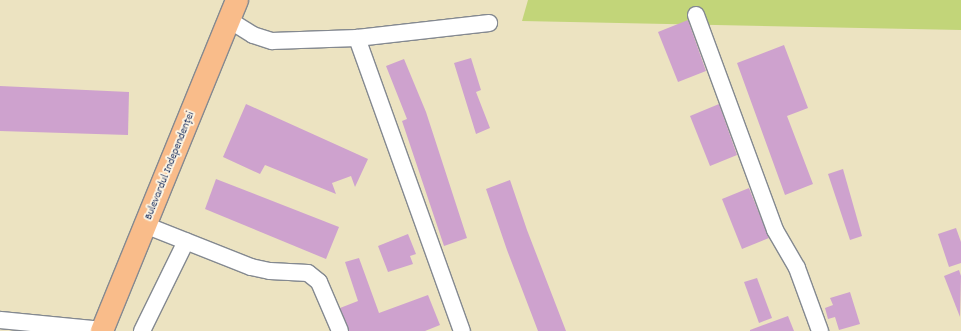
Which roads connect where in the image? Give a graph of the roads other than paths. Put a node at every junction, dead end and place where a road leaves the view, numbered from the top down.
1 (237, 0) edge
2 (696, 15) dead end
3 (228, 20) junction
4 (489, 23) dead end
5 (357, 38) junction
6 (145, 225) junction
7 (186, 241) junction
8 (0, 320) edge
9 (102, 331) edge
10 (142, 331) edge
11 (340, 331) edge
12 (462, 331) edge
13 (820, 331) edge

1 - 3 highway, Bulevardul Independenței
2 - 13 street
3 - 5 street
3 - 6 highway, Bulevardul Independenței
4 - 5 street
5 - 12 street
6 - 7 street
6 - 9 highway, Bulevardul Independenței
7 - 10 street
7 - 11 street
8 - 9 street

